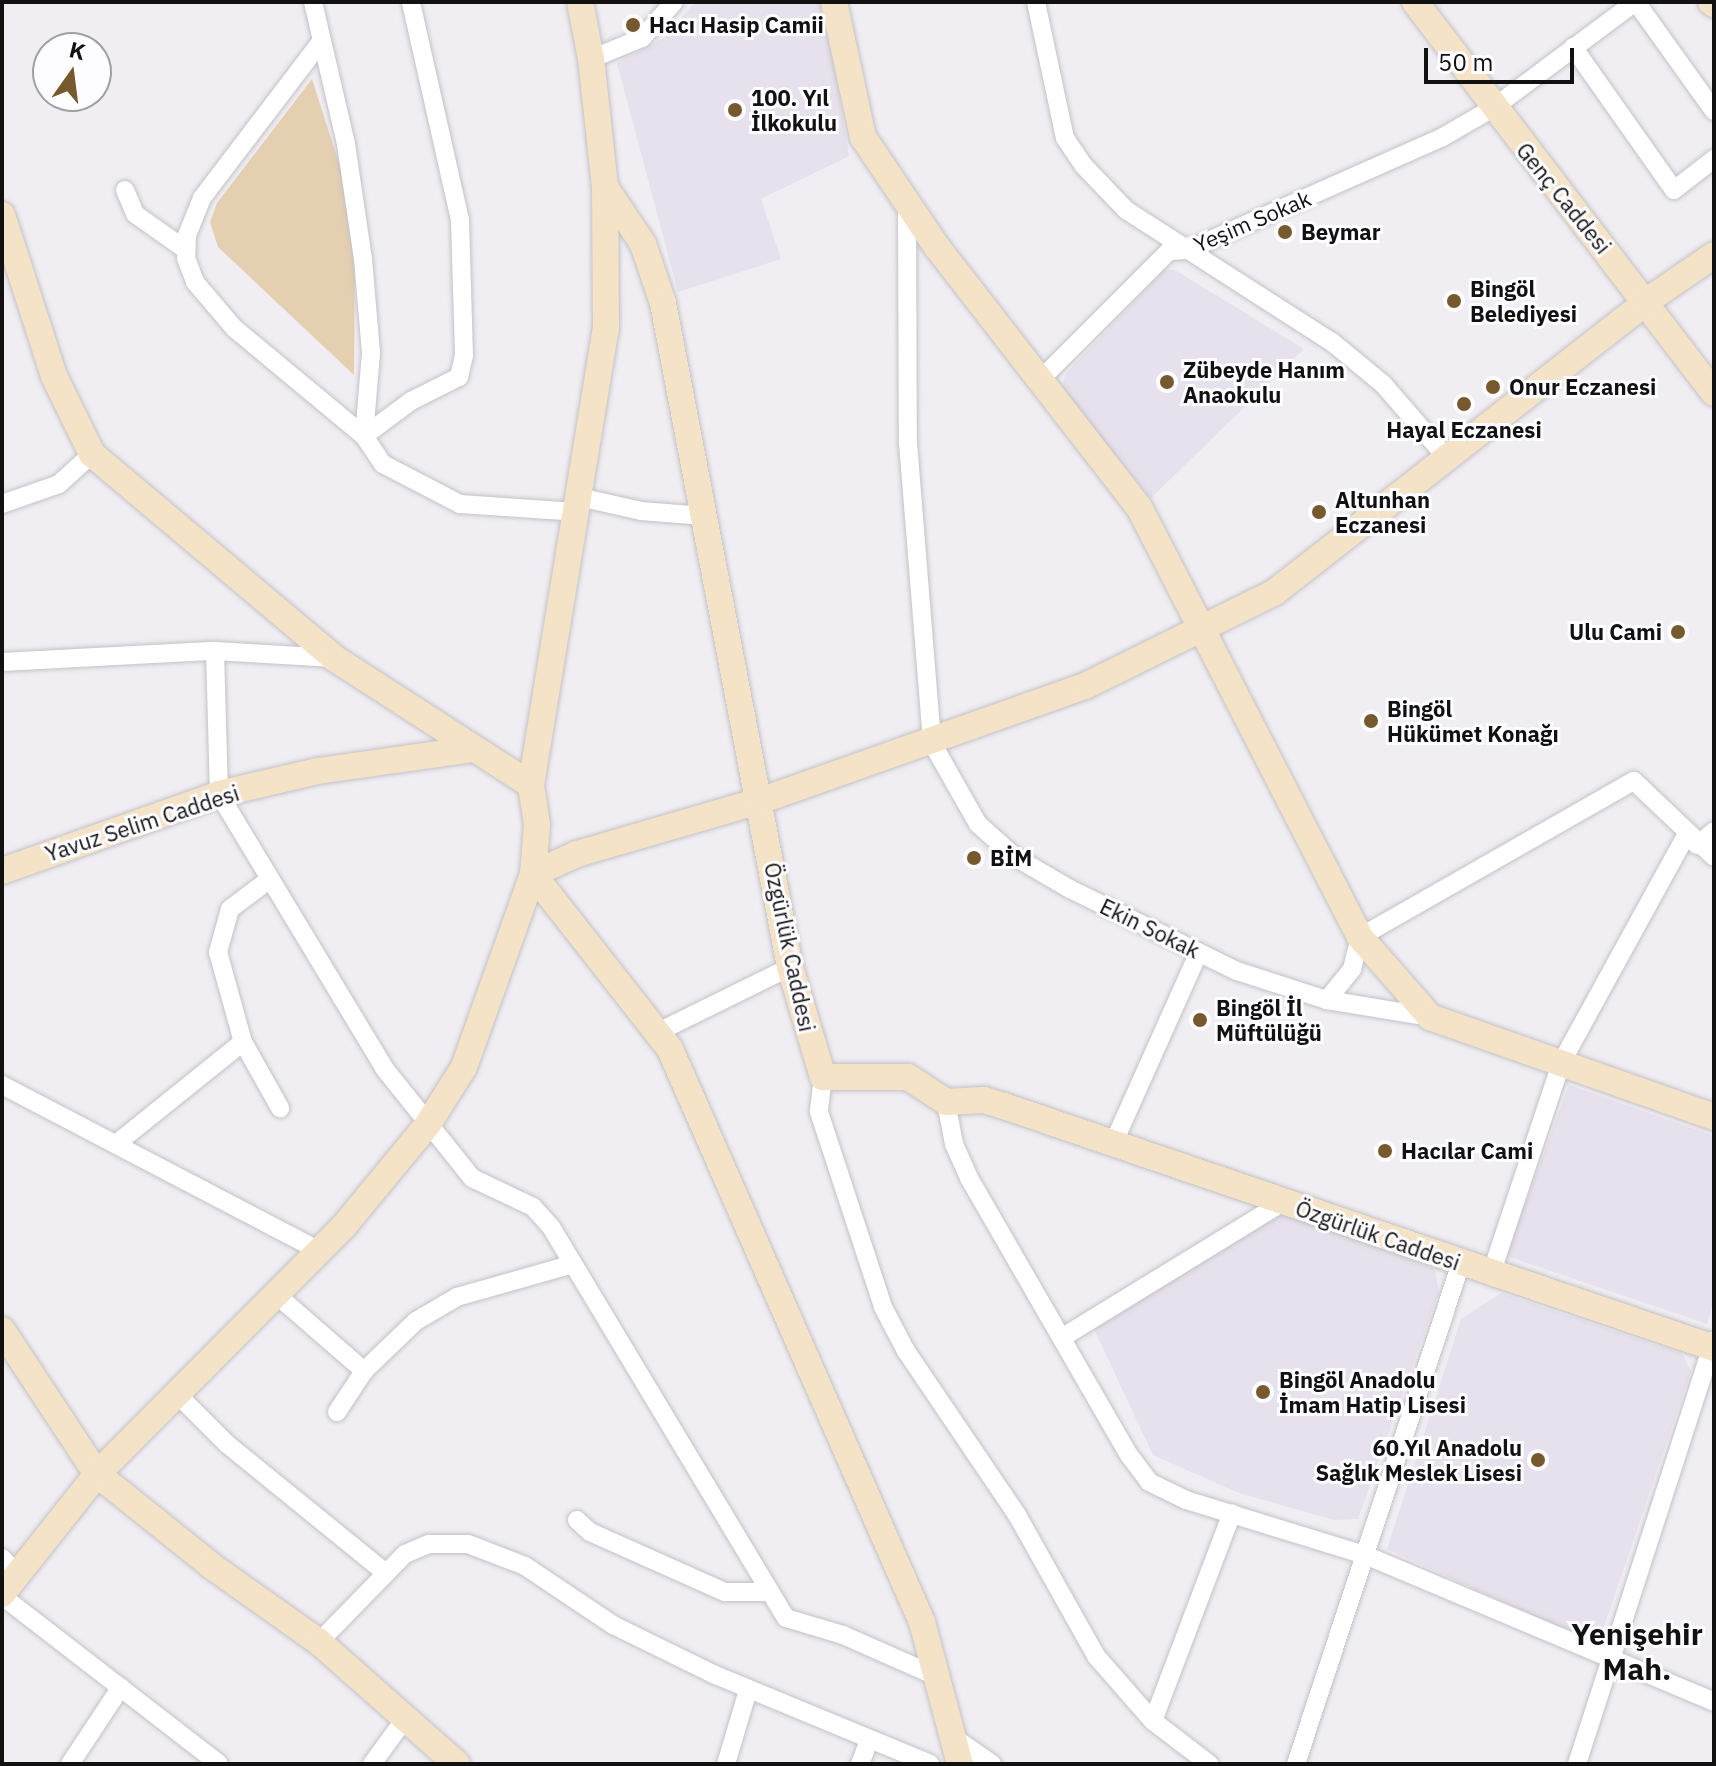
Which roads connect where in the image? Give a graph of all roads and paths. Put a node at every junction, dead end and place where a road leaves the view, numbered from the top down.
1 (313, 2) edge
2 (411, 2) edge
3 (580, 2) edge
4 (674, 2) edge
5 (834, 2) edge
6 (1036, 2) edge
7 (1415, 2) edge
8 (1635, 2) edge
9 (320, 43) junction
10 (1573, 47) junction
11 (591, 59) junction
12 (1493, 108) junction
13 (1714, 111) edge
14 (1714, 159) edge
15 (605, 187) junction
16 (125, 190) dead end
17 (907, 202) junction
18 (2, 215) edge
19 (186, 250) junction
20 (1188, 250) junction
21 (1712, 261) edge
22 (1647, 301) junction
23 (1043, 377) junction
24 (1714, 393) edge
25 (364, 436) junction
26 (92, 454) junction
27 (1448, 459) junction
28 (2, 504) edge
29 (577, 505) junction
30 (705, 516) junction
31 (1203, 628) junction
32 (215, 651) junction
33 (334, 658) junction
34 (2, 662) edge
35 (932, 743) junction
36 (472, 749) junction
37 (531, 785) junction
38 (219, 794) junction
39 (760, 801) junction
40 (1714, 831) edge
41 (1692, 839) junction
42 (1714, 857) edge
43 (2, 871) edge
44 (533, 874) junction
45 (270, 879) junction
46 (1360, 937) junction
47 (1199, 952) junction
48 (790, 967) junction
49 (1327, 1000) junction
50 (1430, 1017) junction
51 (656, 1033) junction
52 (243, 1042) junction
53 (1561, 1063) junction
54 (823, 1077) junction
55 (2, 1085) edge
56 (946, 1102) junction
57 (280, 1108) dead end
58 (1714, 1117) edge
59 (428, 1124) junction
60 (116, 1144) junction
61 (1113, 1144) junction
62 (1283, 1202) junction
63 (321, 1252) junction
64 (1461, 1263) junction
65 (570, 1265) junction
66 (1491, 1274) junction
67 (279, 1297) junction
68 (2, 1330) edge
69 (1063, 1337) junction
70 (1713, 1345) edge
71 (364, 1371) junction
72 (178, 1395) junction
73 (337, 1412) dead end
74 (97, 1474) junction
75 (1232, 1513) junction
76 (577, 1520) dead end
77 (1365, 1555) junction
78 (383, 1571) junction
79 (6, 1581) edge
80 (768, 1592) junction
81 (319, 1642) junction
82 (1612, 1657) junction
83 (936, 1676) junction
84 (121, 1687) junction
85 (748, 1690) junction
86 (1714, 1702) edge
87 (407, 1716) junction
88 (1153, 1721) junction
89 (952, 1736) junction
90 (869, 1740) junction
91 (70, 1764) edge
92 (219, 1764) edge
93 (372, 1764) edge
94 (457, 1764) edge
95 (726, 1764) edge
96 (860, 1764) edge
97 (930, 1764) edge
98 (960, 1764) edge
99 (992, 1764) edge
100 (1209, 1764) edge
101 (1296, 1764) edge
102 (1577, 1764) edge

1 - 9 street
2 - 25 street
3 - 11 street
4 - 11 street
5 - 17 street
6 - 20 street
7 - 12 street, Genç Caddesi
8 - 10 street, Yeşim Sokak
8 - 13 street
9 - 19 street
9 - 25 street
10 - 12 street, Yeşim Sokak
10 - 14 street
11 - 15 street
12 - 20 street, Yeşim Sokak
12 - 22 street, Genç Caddesi
15 - 29 street
15 - 30 street, Özgürlük Caddesi
16 - 19 street
17 - 23 street
17 - 35 street
18 - 26 street
19 - 25 street
20 - 23 street, Yeşim Sokak
20 - 27 street
21 - 22 street
22 - 24 street, Genç Caddesi
22 - 27 street
23 - 31 street
25 - 29 street
26 - 28 street
26 - 33 street
27 - 31 street
29 - 30 street
29 - 37 street
30 - 39 street, Özgürlük Caddesi
31 - 35 street
31 - 46 street
32 - 33 street
32 - 34 street
32 - 38 street
33 - 36 street
35 - 39 street
35 - 47 street, Ekin Sokak
36 - 37 street
36 - 38 street, Yavuz Selim Caddesi
37 - 44 street
38 - 43 street, Yavuz Selim Caddesi
38 - 45 street
39 - 44 street
39 - 48 street, Özgürlük Caddesi
40 - 41 street
41 - 42 street
41 - 46 street
41 - 53 street
44 - 51 street
44 - 59 street
45 - 52 street
45 - 59 street
46 - 49 street
46 - 50 street
47 - 49 street, Ekin Sokak
47 - 61 street
48 - 51 street
48 - 54 street, Özgürlük Caddesi
49 - 50 street, Ekin Sokak
50 - 53 street
51 - 83 street
52 - 57 street
52 - 60 street
53 - 58 street
53 - 66 street
54 - 56 street
54 - 88 street
55 - 60 street
56 - 61 street, Özgürlük Caddesi
56 - 69 street
59 - 63 street
59 - 65 street
60 - 63 street
61 - 62 street, Özgürlük Caddesi
62 - 64 street, Özgürlük Caddesi
62 - 69 street
63 - 67 street
64 - 66 street, Özgürlük Caddesi
64 - 77 street
65 - 71 street
65 - 80 street
66 - 70 street, Özgürlük Caddesi
67 - 71 street
67 - 72 street
68 - 74 street
69 - 75 street
70 - 82 street
71 - 73 street
72 - 74 street
72 - 78 street
74 - 79 street
74 - 81 street
75 - 77 street
75 - 88 street
76 - 80 street
77 - 82 street
77 - 101 street
78 - 81 street
78 - 85 street
79 - 84 street
80 - 83 street
81 - 87 street
82 - 86 street
82 - 102 street
83 - 89 street
84 - 91 street
84 - 92 street
85 - 90 street
85 - 95 street
87 - 93 street
87 - 94 street
88 - 100 street
89 - 98 street
89 - 99 street
90 - 96 street
90 - 97 street

